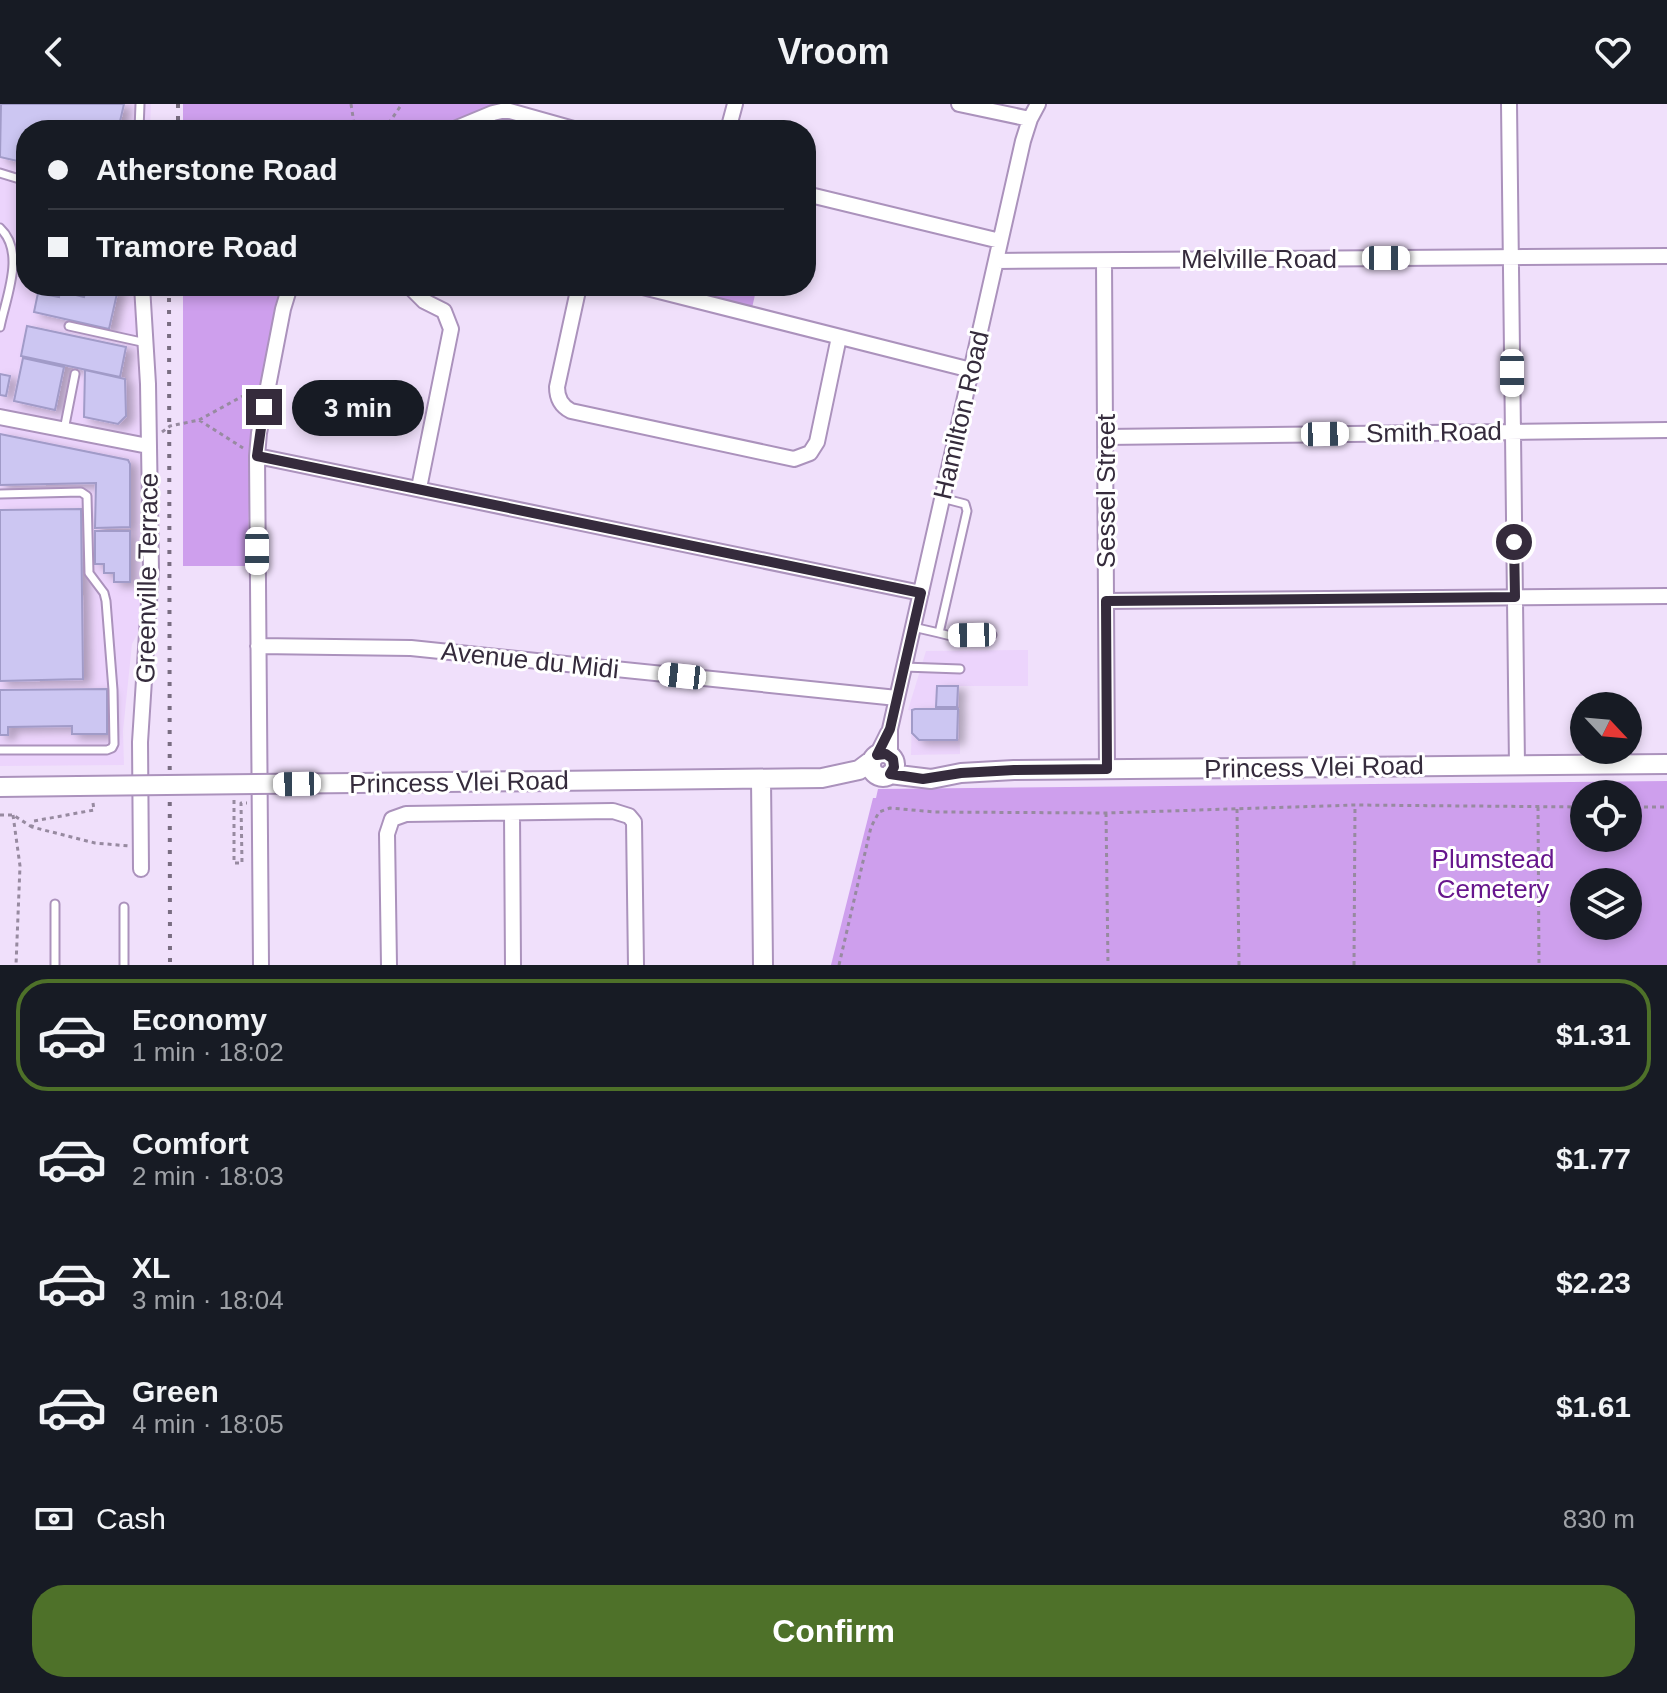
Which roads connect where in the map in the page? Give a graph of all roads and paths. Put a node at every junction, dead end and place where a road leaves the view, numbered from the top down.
1 (959, 104) edge
2 (1038, 104) edge
3 (1509, 104) edge
4 (1030, 119) junction
5 (476, 120) edge
6 (542, 120) edge
7 (816, 196) edge
8 (0, 228) edge
9 (1000, 241) junction
10 (1667, 256) edge
11 (1511, 257) junction
12 (996, 261) junction
13 (1104, 261) junction
14 (139, 296) edge
15 (287, 296) edge
16 (419, 296) edge
17 (577, 296) edge
18 (707, 296) edge
19 (69, 326) dead end
20 (0, 327) edge
21 (839, 337) junction
22 (146, 343) junction
23 (971, 370) junction
24 (75, 374) dead end
25 (268, 382) junction
26 (0, 417) edge
27 (199, 420) junction
28 (64, 430) junction
29 (1667, 430) edge
30 (1513, 431) junction
31 (1106, 437) junction
32 (148, 446) junction
33 (257, 456) junction
34 (419, 488) junction
35 (0, 494) edge
36 (942, 498) junction
37 (921, 593) junction
38 (1667, 596) edge
39 (1515, 597) junction
40 (1106, 601) junction
41 (913, 627) junction
42 (939, 633) junction
43 (992, 635) dead end
44 (258, 646) junction
45 (904, 667) junction
46 (960, 669) dead end
47 (897, 698) junction
48 (0, 750) edge
49 (884, 764) junction
50 (1667, 764) edge
51 (1517, 766) junction
52 (1107, 769) junction
53 (761, 780) junction
54 (0, 787) edge
55 (234, 800) dead end
56 (93, 803) dead end
57 (1355, 805) junction
58 (1538, 807) junction
59 (1570, 807) edge
60 (1642, 807) edge
61 (1667, 807) edge
62 (241, 809) dead end
63 (1237, 809) junction
64 (512, 813) junction
65 (1106, 813) junction
66 (0, 815) edge
67 (13, 815) junction
68 (32, 827) junction
69 (141, 847) junction
70 (141, 869) dead end
71 (55, 904) dead end
72 (124, 907) dead end
73 (16, 965) edge
74 (55, 965) edge
75 (124, 965) edge
76 (261, 965) edge
77 (389, 965) edge
78 (513, 965) edge
79 (636, 965) edge
80 (763, 965) edge
81 (839, 965) edge
82 (1108, 965) edge
83 (1239, 965) edge
84 (1354, 965) edge
85 (1539, 965) edge

1 - 4 street
2 - 4 street, Hamilton Road
3 - 11 street
4 - 9 street, Hamilton Road
5 - 6 street
7 - 9 street
8 - 20 lane
9 - 12 street, Hamilton Road
10 - 11 street, Melville Road
11 - 13 street, Melville Road
11 - 30 street
12 - 13 street, Melville Road
12 - 23 street, Hamilton Road
13 - 31 street, Sessel Street
14 - 22 street, Greenville Terrace
15 - 25 street
16 - 34 street
17 - 21 street
18 - 21 street
19 - 22 lane
21 - 23 street
22 - 32 street, Greenville Terrace
23 - 36 street, Hamilton Road
24 - 28 lane
25 - 27 path
25 - 33 street
26 - 28 street
27 - 32 path
27 - 33 path
28 - 32 street
29 - 30 street, Smith Road
30 - 31 street, Smith Road
30 - 39 street
31 - 40 street, Sessel Street
32 - 69 street, Greenville Terrace
33 - 34 street
33 - 44 street
34 - 37 street
35 - 48 lane
36 - 37 street, Hamilton Road
36 - 42 lane
37 - 41 street, Hamilton Road
38 - 39 street
39 - 40 street
39 - 51 street
40 - 52 street, Sessel Street
41 - 42 lane
41 - 45 street, Hamilton Road
42 - 43 lane
44 - 47 street, Avenue du Midi
44 - 76 street
45 - 46 lane
45 - 47 street, Hamilton Road
47 - 49 street, Hamilton Road
49 - 52 street, Princess Vlei Road
49 - 53 street, Princess Vlei Road
50 - 51 street, Princess Vlei Road
51 - 52 street, Princess Vlei Road
53 - 54 street, Princess Vlei Road, bridge
53 - 80 street
55 - 62 path
56 - 68 path
57 - 58 path
57 - 63 path
57 - 84 path
58 - 59 path
58 - 85 path
60 - 61 path
63 - 65 path
63 - 83 path
64 - 77 street
64 - 78 street
64 - 79 street
65 - 81 path
65 - 82 path
66 - 67 path
67 - 68 path
67 - 73 path
68 - 69 path
69 - 70 street, Greenville Terrace
71 - 74 lane
72 - 75 lane

